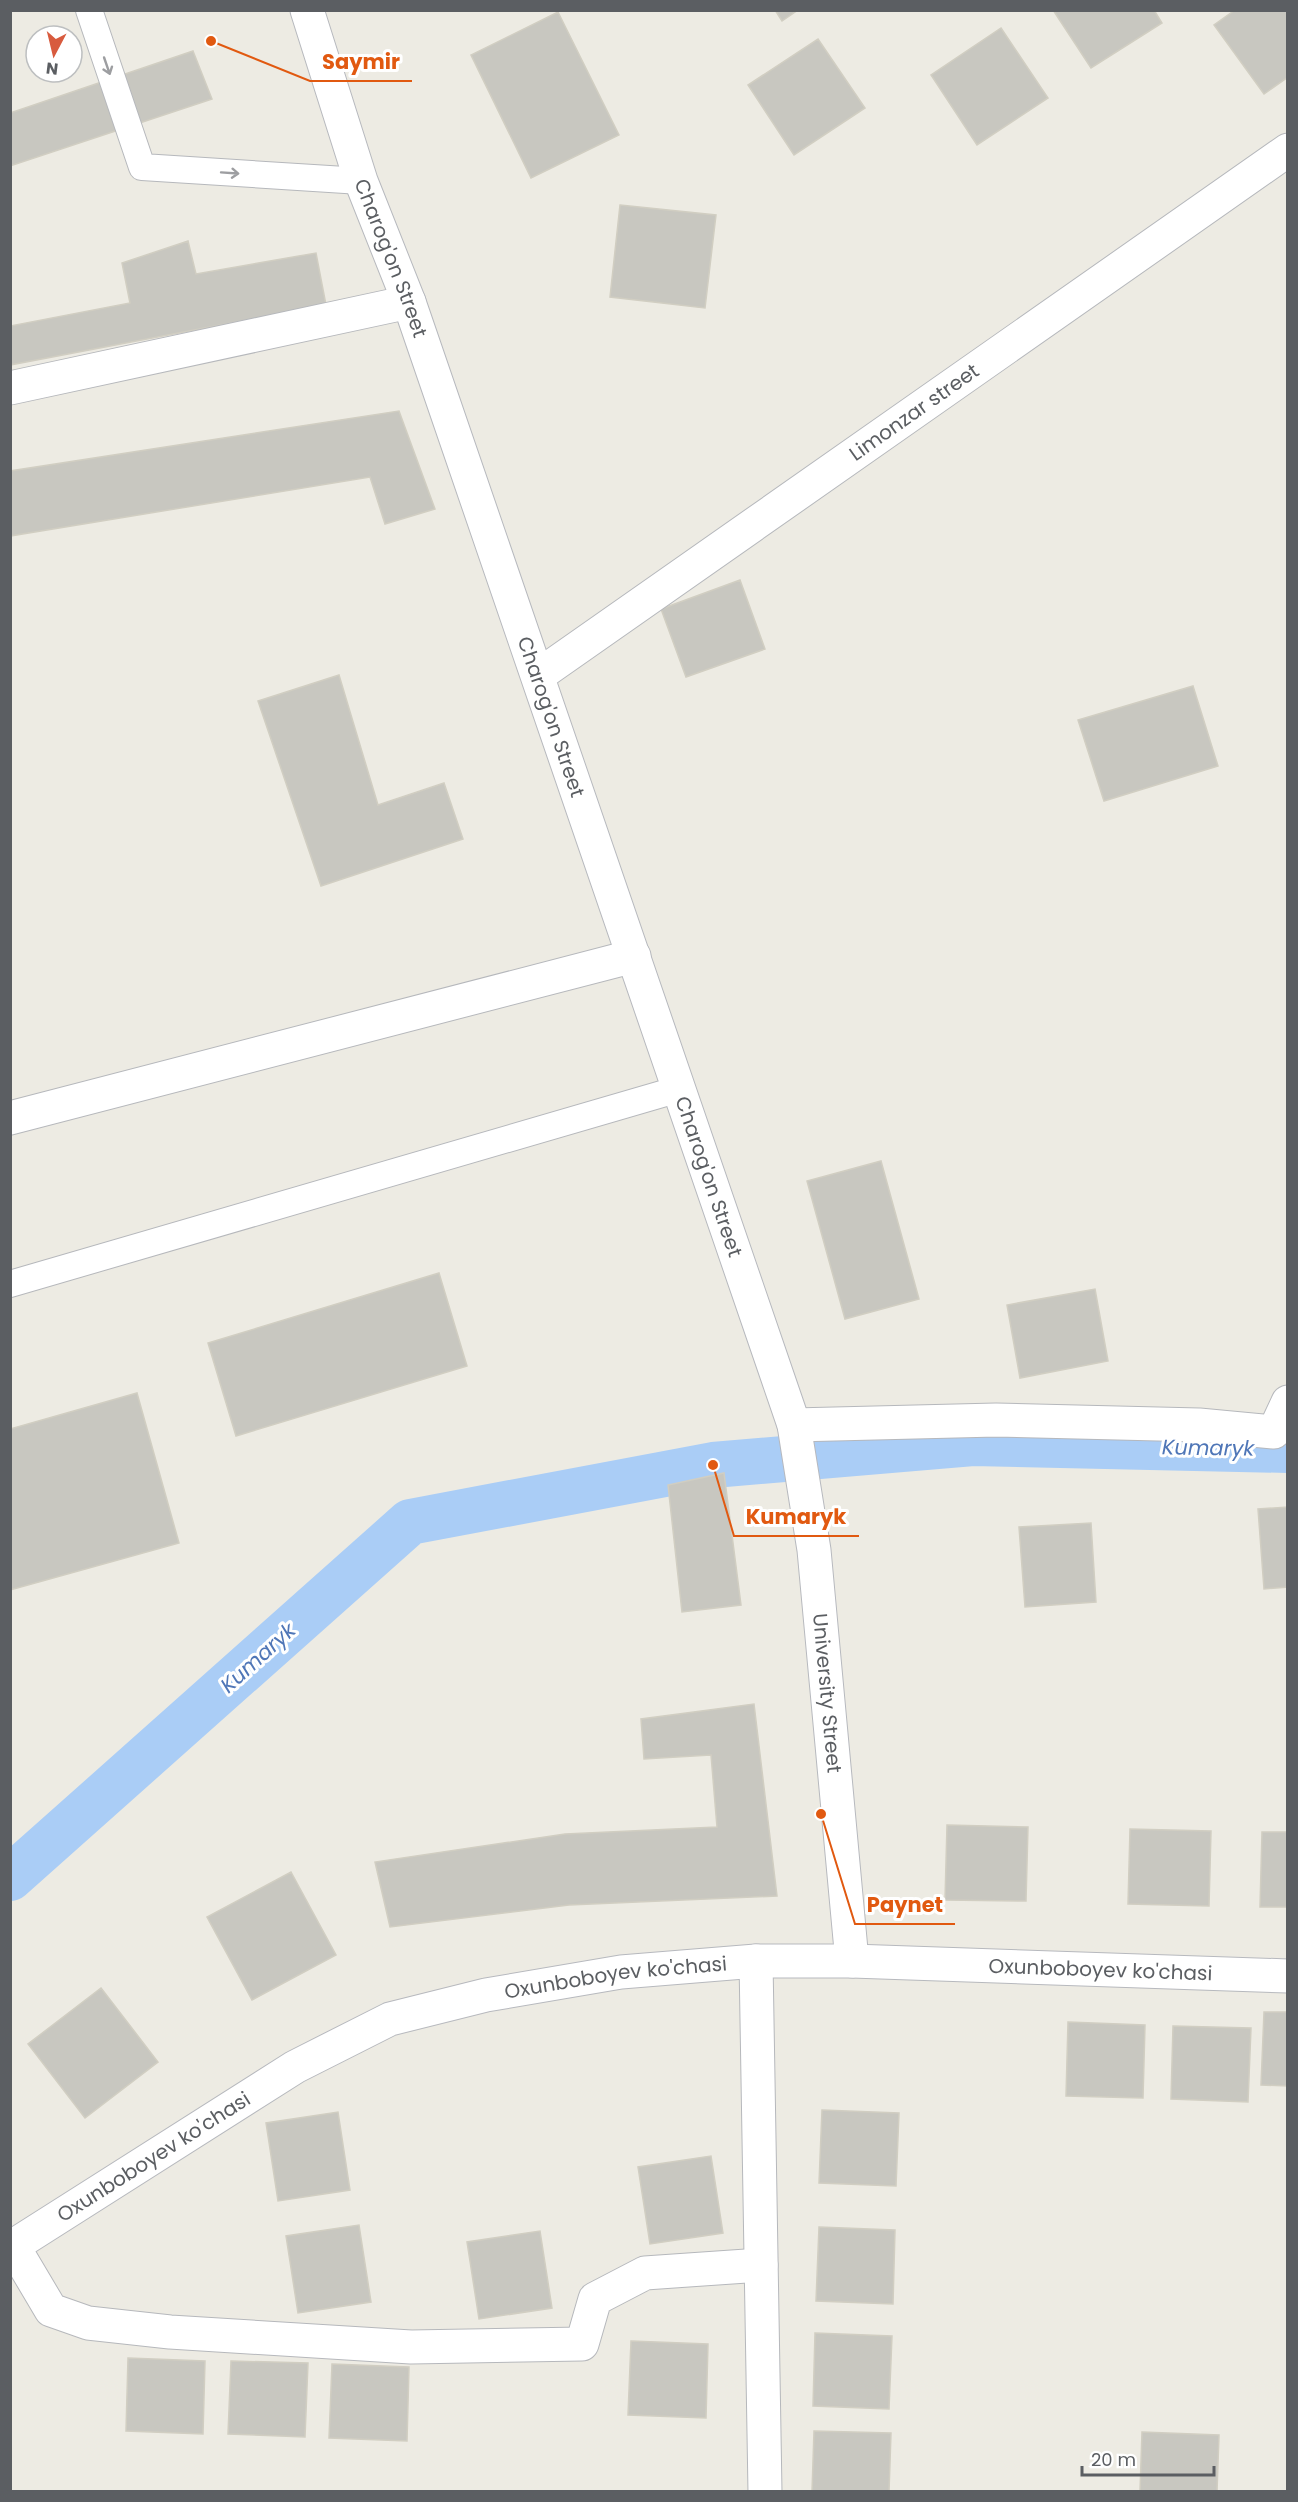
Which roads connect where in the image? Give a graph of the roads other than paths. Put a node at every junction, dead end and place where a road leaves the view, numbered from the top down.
1 (89, 10) edge
2 (307, 10) edge
3 (1287, 150) edge
4 (361, 181) junction
5 (409, 302) junction
6 (10, 388) edge
7 (539, 675) junction
8 (634, 956) junction
9 (679, 1089) junction
10 (10, 1118) edge
11 (10, 1284) edge
12 (1287, 1402) edge
13 (794, 1425) junction
14 (756, 1961) junction
15 (852, 1961) junction
16 (1287, 1976) edge
17 (12, 2247) edge
18 (761, 2265) junction
19 (765, 2492) edge

1 -> 4 lane
2 - 4 street, Charog'on Street
3 - 7 street, Limonzar street
4 - 5 street, Charog'on Street
5 - 6 street
5 - 7 street, Charog'on Street
7 - 8 street, Charog'on Street
8 - 9 street, Charog'on Street
8 - 10 street
9 - 11 lane
9 - 13 street, Charog'on Street
12 - 13 street
13 - 15 street, University Street
14 - 15 street, Oxunboboyev ko'chasi
14 - 17 street, Oxunboboyev ko'chasi
14 - 18 street
15 - 16 street, Oxunboboyev ko'chasi
17 - 18 street
18 - 19 street

